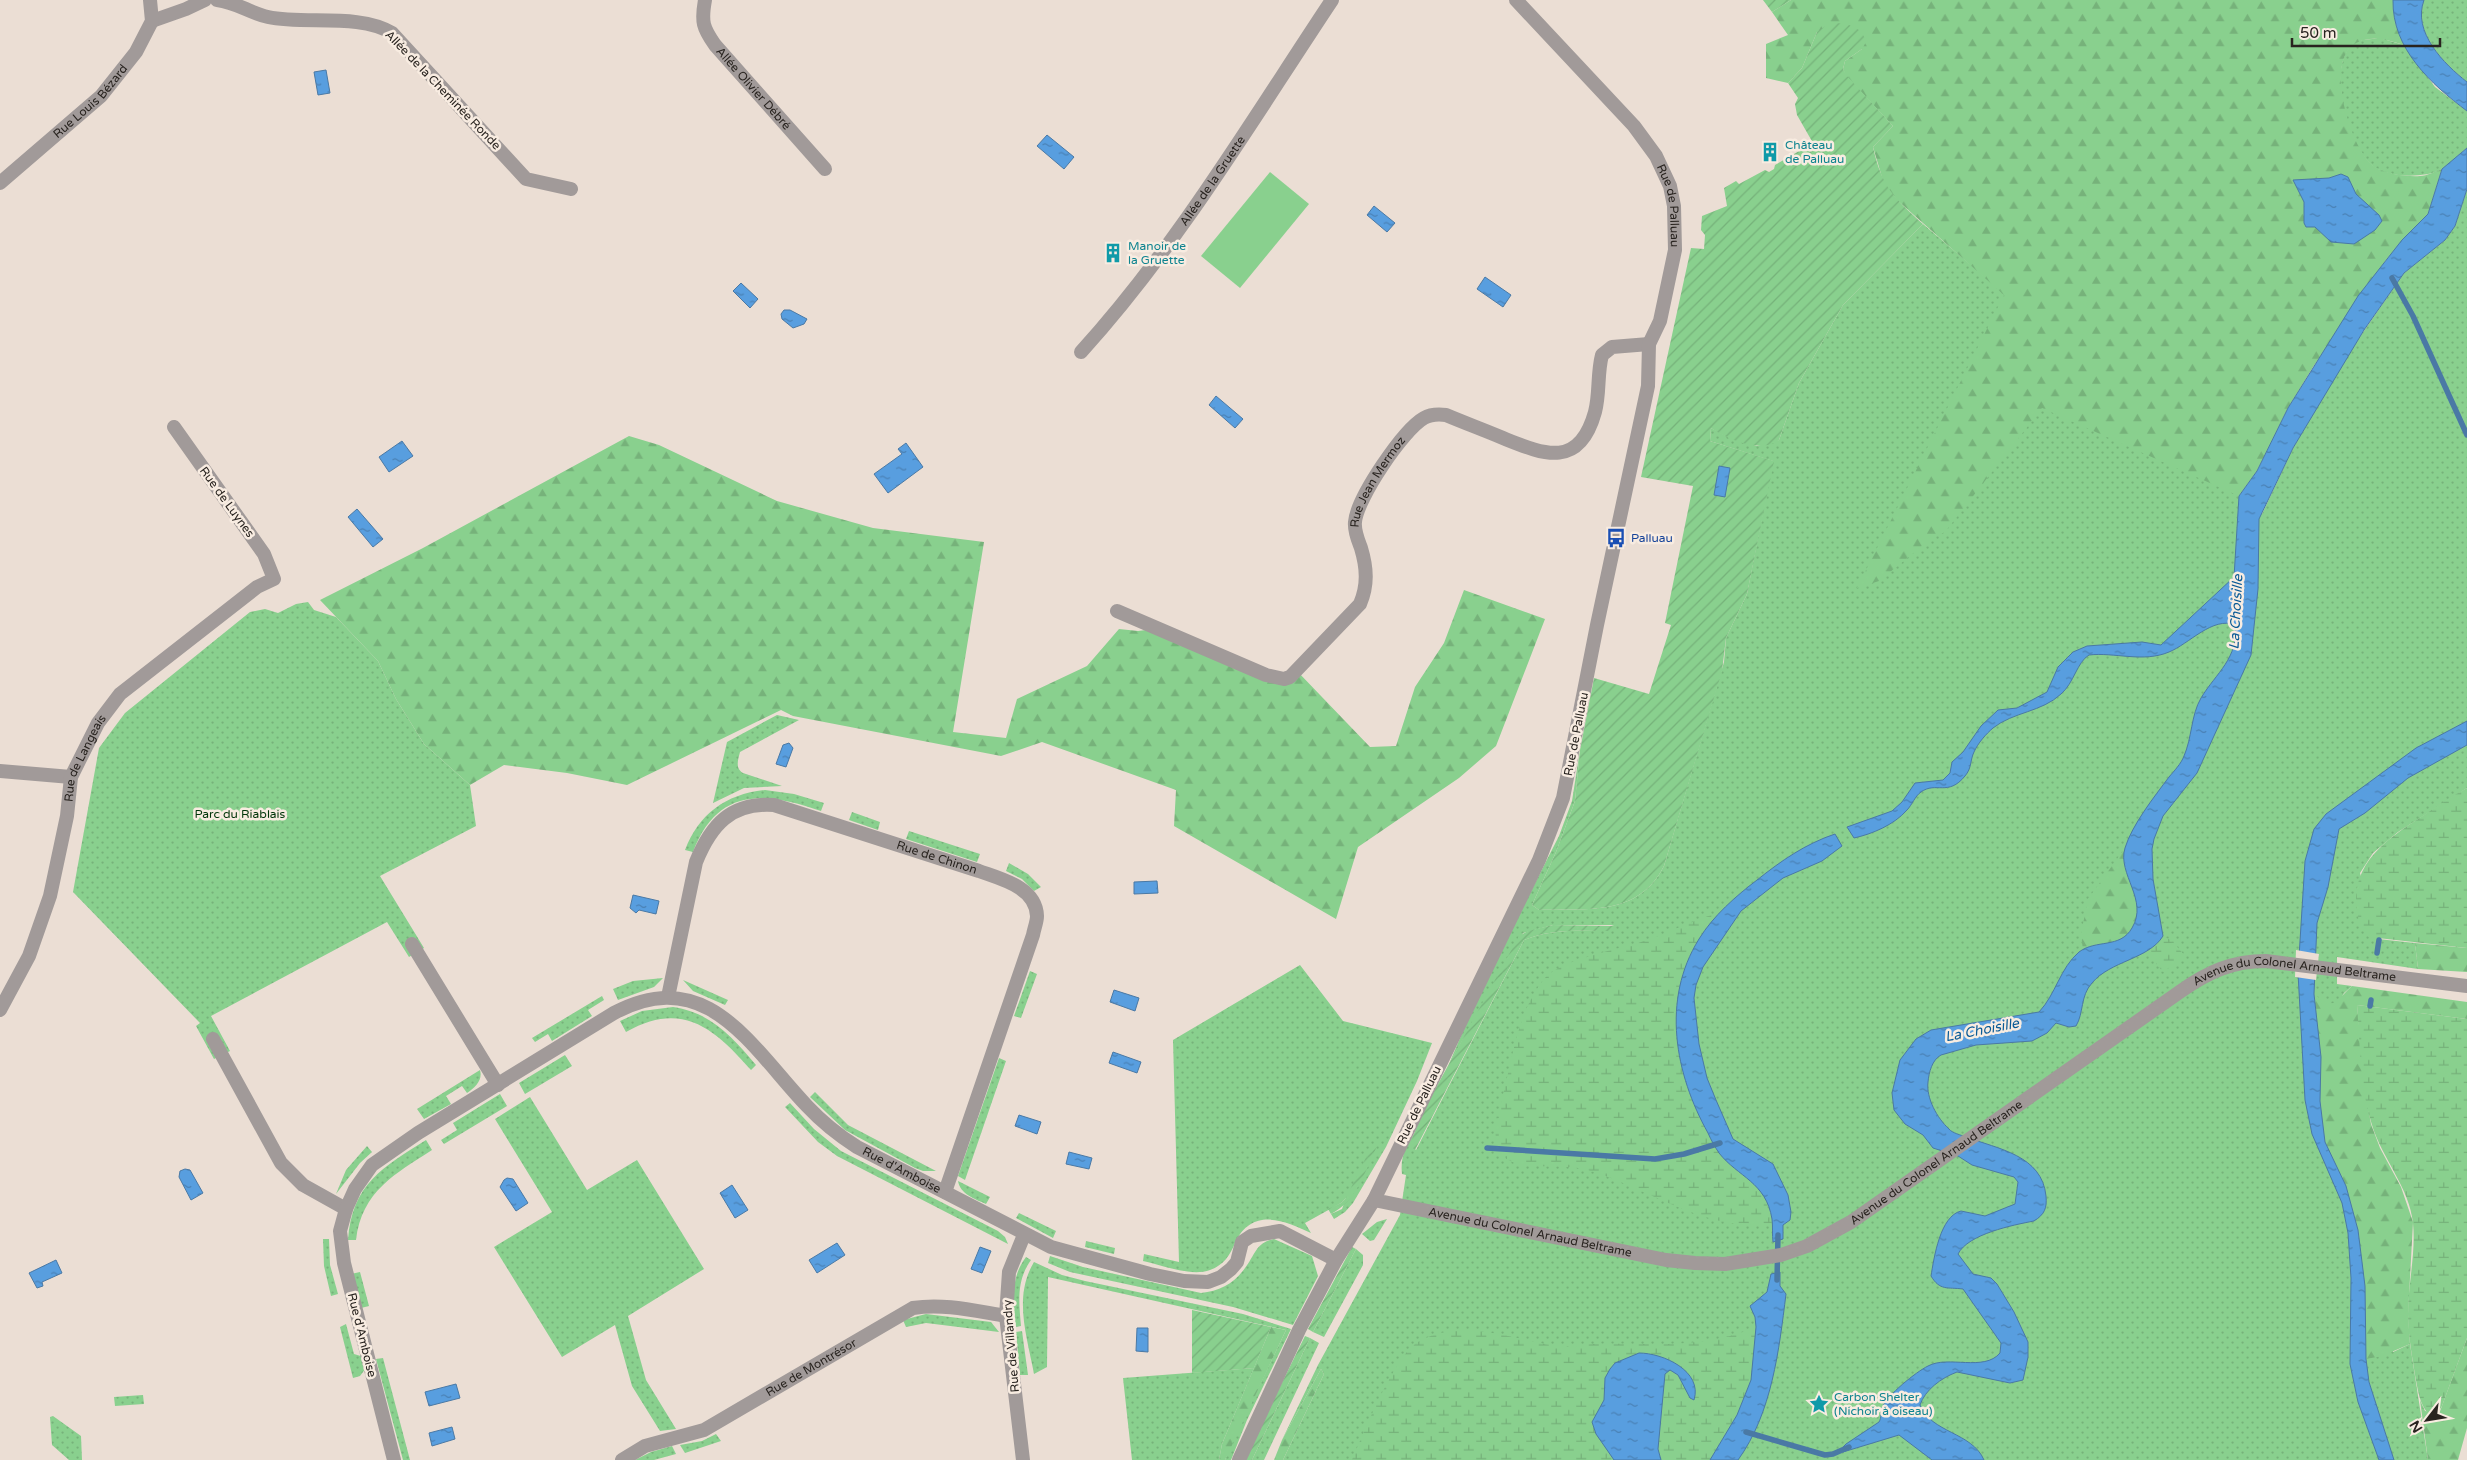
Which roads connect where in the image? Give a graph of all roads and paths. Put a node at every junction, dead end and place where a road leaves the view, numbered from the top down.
1 (150, 0) edge
2 (205, 0) edge
3 (217, 0) edge
4 (704, 0) edge
5 (1332, 0) edge
6 (1516, 0) edge
7 (152, 20) junction
8 (825, 169) dead end
9 (0, 183) edge
10 (571, 188) dead end
11 (1649, 344) junction
12 (1081, 352) dead end
13 (174, 428) dead end
14 (274, 579) joint
15 (1117, 611) dead end
16 (0, 771) edge
17 (72, 777) junction
18 (412, 944) dead end
19 (2467, 986) edge
20 (668, 997) junction
21 (0, 1010) edge
22 (213, 1039) dead end
23 (498, 1085) junction
24 (945, 1192) junction
25 (1374, 1200) junction
26 (346, 1209) junction
27 (1024, 1235) junction
28 (1336, 1260) junction
29 (1006, 1316) junction
30 (394, 1460) edge
31 (622, 1460) edge
32 (1022, 1460) edge
33 (1239, 1460) edge

1 - 7 street
2 - 7 street
3 - 10 street, Allée de la Cheminée Ronde
4 - 8 street, Allée Olivier Débré
5 - 12 street, Allée de la Gruette
6 - 11 street, Rue de Palluau
7 - 9 street, Rue Louis Bézard
11 - 15 street, Rue Jean Mermoz
11 - 25 street, Rue de Palluau
13 - 14 street, Rue de Luynes
14 - 17 street, Rue de Langeais
16 - 17 street
17 - 21 street, Rue de Langeais
18 - 23 street
19 - 25 street, Avenue du Colonel Arnaud Beltrame
20 - 23 street, Rue d'Amboise
20 - 24 street, Rue d'Amboise
20 - 24 street, Rue de Chinon
22 - 26 street
23 - 26 street, Rue d'Amboise
24 - 27 street, Rue d'Amboise
25 - 28 street, Rue de Palluau
26 - 30 street, Rue d'Amboise
27 - 28 street, Rue d'Amboise
27 - 29 street, Rue de Villandry
28 - 33 street, Rue de Palluau
29 - 31 street, Rue de Montrésor
29 - 32 street, Rue de Villandry

